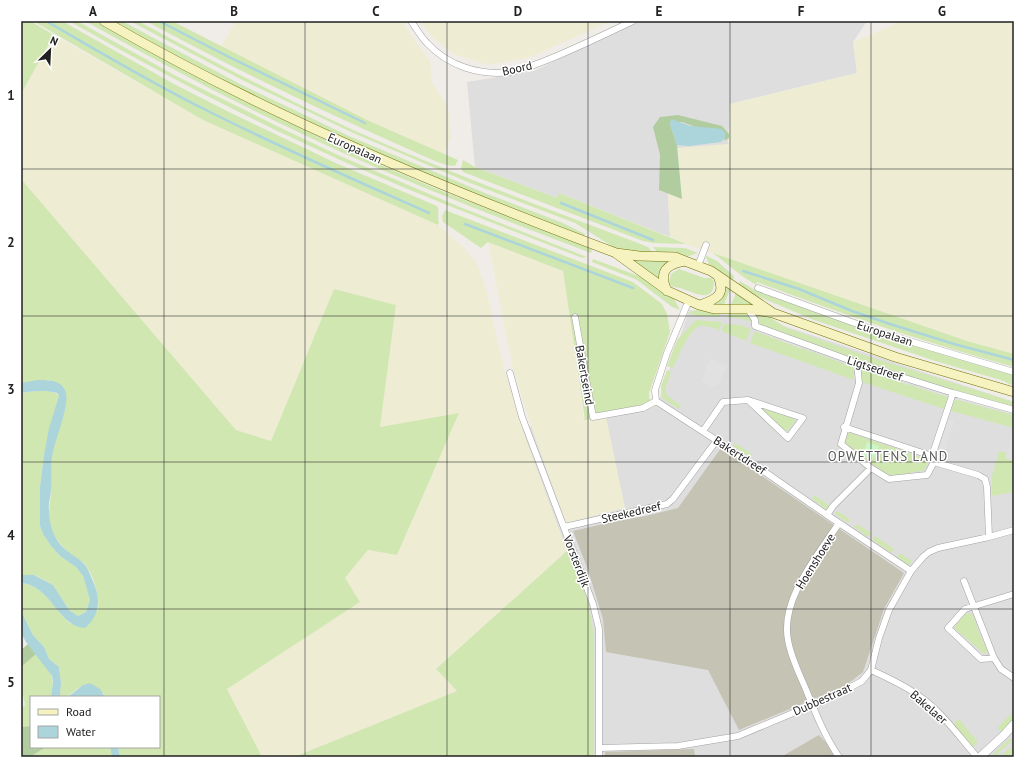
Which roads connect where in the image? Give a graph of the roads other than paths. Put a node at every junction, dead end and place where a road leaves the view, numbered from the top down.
1 (104, 21) edge
2 (411, 21) edge
3 (634, 21) edge
4 (706, 244) dead end
5 (616, 253) junction
6 (685, 261) junction
7 (698, 266) junction
8 (718, 276) junction
9 (758, 288) dead end
10 (668, 291) junction
11 (689, 300) junction
12 (700, 305) junction
13 (748, 309) junction
14 (773, 313) junction
15 (575, 317) dead end
16 (858, 363) junction
17 (1014, 372) edge
18 (510, 373) dead end
19 (1014, 392) edge
20 (953, 393) junction
21 (748, 400) junction
22 (656, 401) junction
23 (1014, 410) edge
24 (844, 427) junction
25 (703, 431) junction
26 (717, 440) junction
27 (933, 459) junction
28 (871, 468) junction
29 (827, 515) junction
30 (839, 523) junction
31 (564, 527) junction
32 (1014, 530) edge
33 (989, 537) junction
34 (911, 571) junction
35 (964, 581) dead end
36 (1014, 594) edge
37 (973, 607) junction
38 (994, 658) junction
39 (871, 670) junction
40 (1014, 678) edge
41 (812, 705) junction
42 (1014, 724) edge
43 (599, 748) junction
44 (599, 757) edge
45 (839, 757) edge
46 (977, 757) edge
47 (980, 757) edge

1 - 5 main road, Europalaan
2 - 3 street, Boord
4 - 7 street
5 - 6 main road, Europalaan
5 - 10 main road, Europalaan
6 - 7 main road
6 - 10 main road
7 - 8 main road
8 - 12 main road
8 - 14 main road, Europalaan
9 - 17 street, Europalaan
10 - 11 main road
11 - 12 main road
11 - 22 street
12 - 13 main road, Europalaan
13 - 14 main road, Europalaan
13 - 16 street, Ligtsedreef
14 - 19 main road, Europalaan
15 - 22 street, Bakertseind
16 - 20 street, Ligtsedreef
16 - 24 street
18 - 31 street, Vorsterdijk
20 - 23 street, Ligtsedreef
20 - 27 street
21 - 21 street
21 - 25 street
22 - 25 street, Bakertdreef
24 - 27 street
24 - 28 street
25 - 26 street, Bakertdreef
26 - 29 street, Bakertdreef
26 - 31 street, Steekedreef
27 - 28 street
27 - 33 street
28 - 29 street
29 - 30 street, Bakertdreef
30 - 34 street, Bakertdreef
30 - 41 street, Hoenshoeve
31 - 43 street, Vorsterdijk
32 - 33 street
33 - 34 street
34 - 39 street
35 - 37 street
36 - 37 street
37 - 38 street
37 - 38 street
38 - 40 street
39 - 41 street, Dubbestraat
39 - 46 street, Bakelaer
41 - 43 street, Dubbestraat
41 - 45 street, Hoenshoeve
42 - 47 street
43 - 44 street, Vorsterdijk

